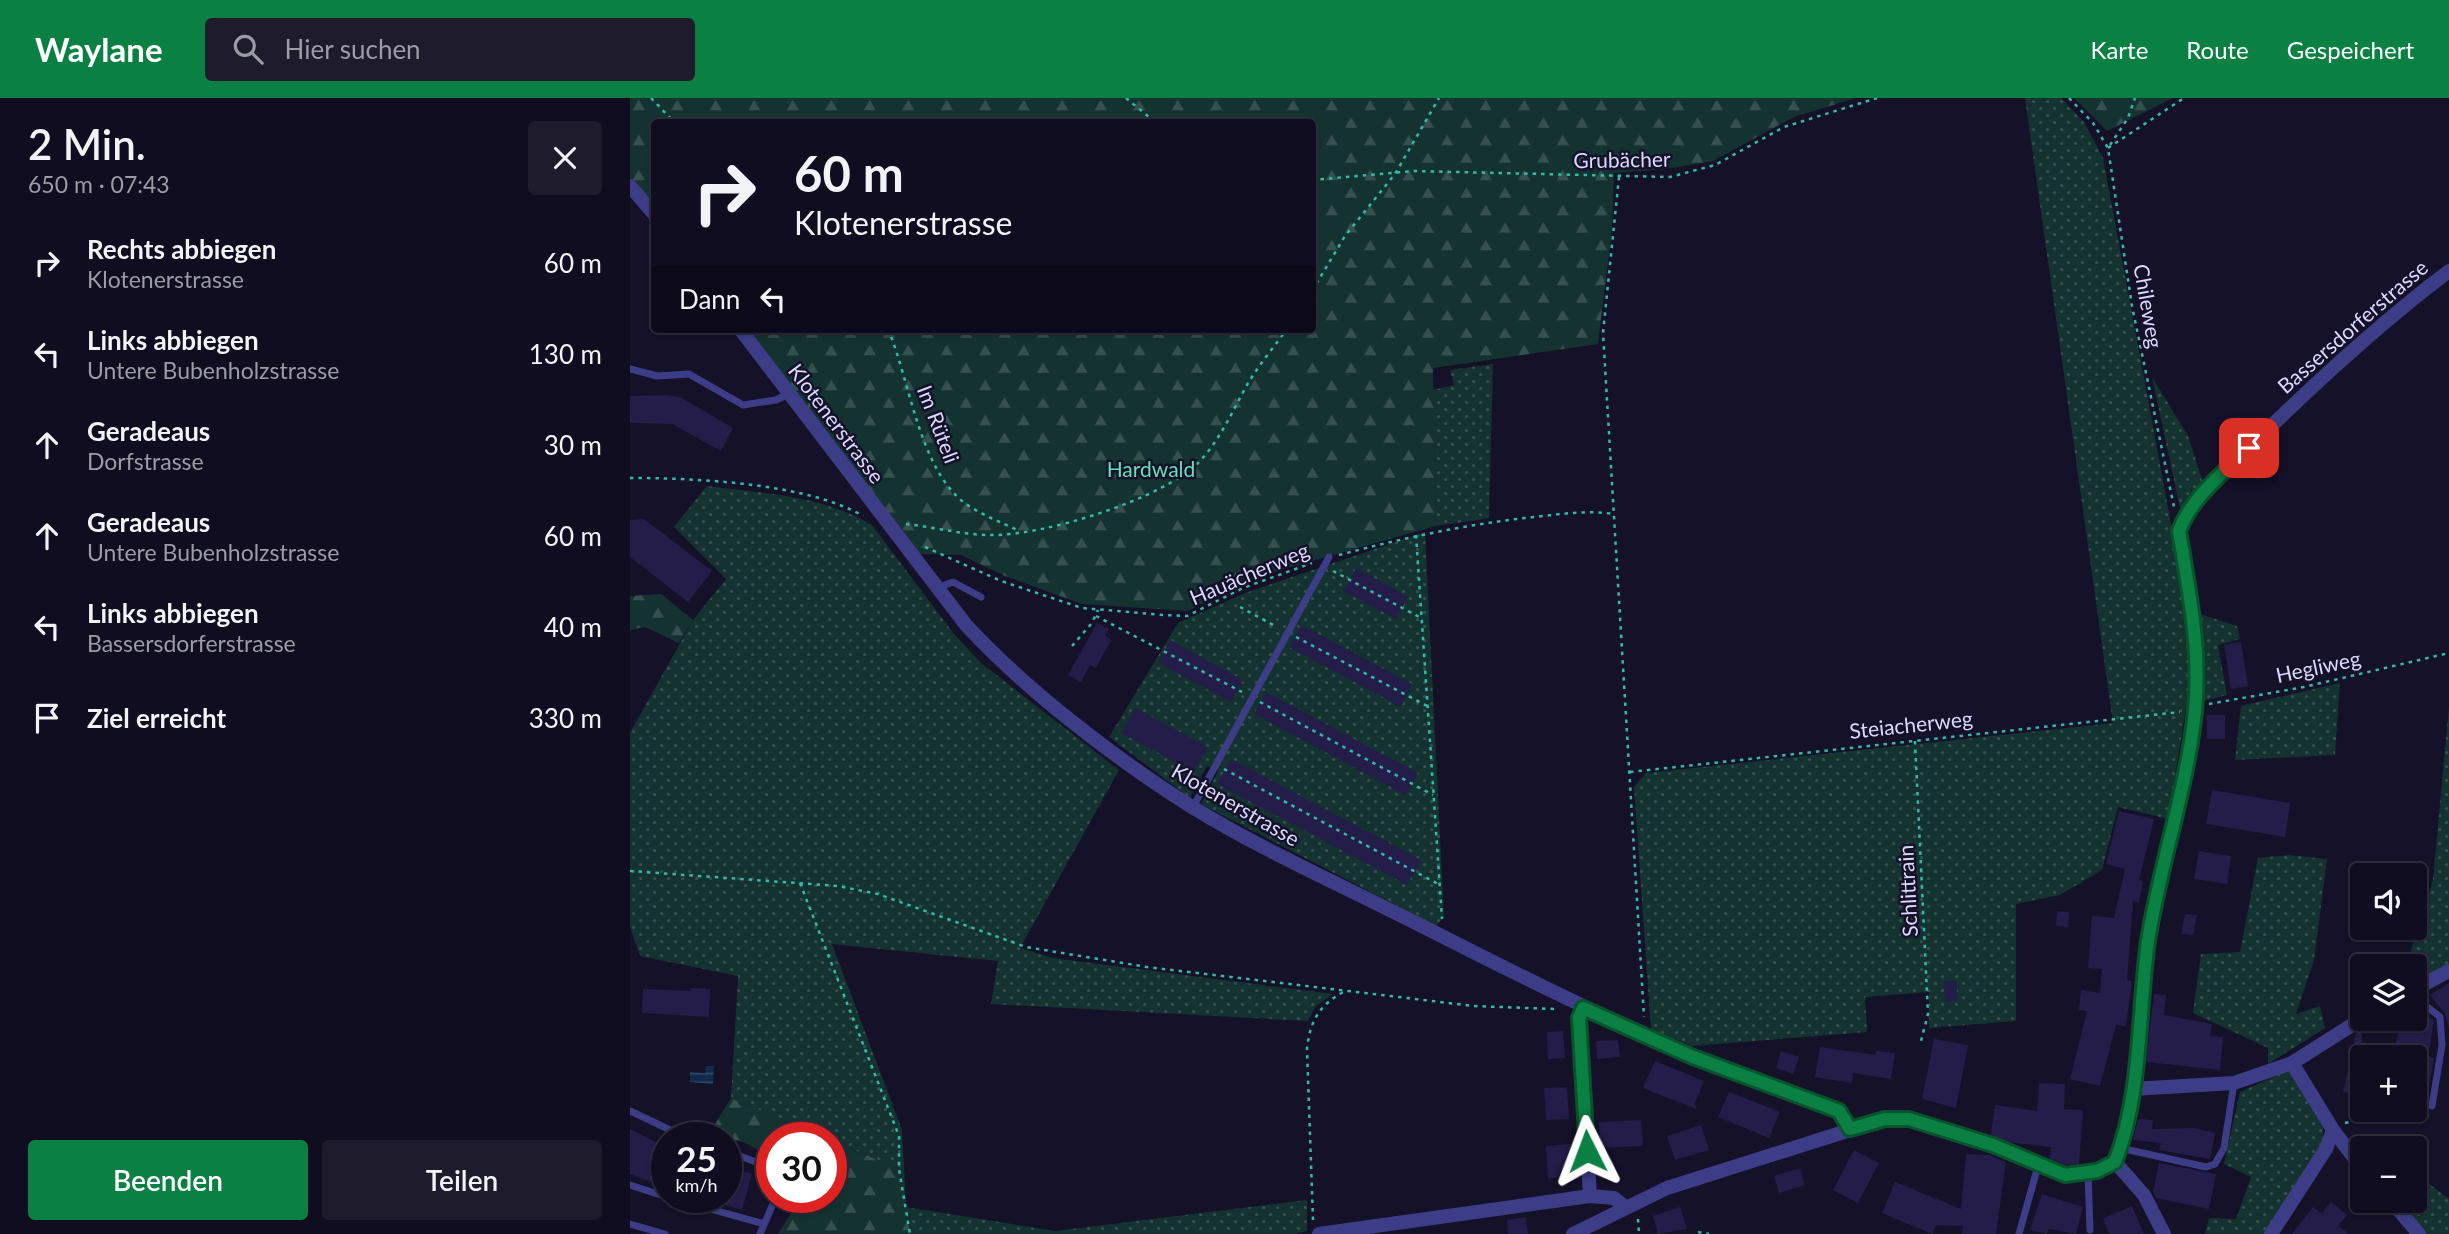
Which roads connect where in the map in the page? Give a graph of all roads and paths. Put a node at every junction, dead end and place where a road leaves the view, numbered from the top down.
1 (651, 98) edge
2 (1126, 98) edge
3 (1439, 98) edge
4 (1877, 98) edge
5 (2069, 98) edge
6 (2136, 98) edge
7 (2184, 98) edge
8 (671, 119) edge
9 (1151, 119) edge
10 (2108, 148) junction
11 (1395, 174) junction
12 (1619, 177) junction
13 (1316, 179) edge
14 (630, 186) edge
15 (651, 210) edge
16 (2449, 271) edge
17 (1316, 284) edge
18 (743, 333) edge
19 (889, 333) edge
20 (1284, 333) edge
21 (630, 369) edge
22 (788, 394) junction
23 (630, 478) edge
24 (838, 505) dead end
25 (1614, 514) junction
26 (888, 524) junction
27 (2179, 531) junction
28 (1022, 532) junction
29 (1416, 535) junction
30 (903, 544) junction
31 (1329, 557) junction
32 (1324, 566) junction
33 (937, 588) junction
34 (981, 597) dead end
35 (1240, 607) dead end
36 (1098, 609) junction
37 (1096, 616) junction
38 (1423, 619) junction
39 (1287, 633) junction
40 (1072, 646) dead end
41 (2449, 653) edge
42 (1254, 698) junction
43 (1429, 707) junction
44 (2195, 711) junction
45 (1915, 740) junction
46 (1217, 766) junction
47 (1630, 772) junction
48 (1435, 796) junction
49 (1193, 807) junction
50 (630, 871) edge
51 (800, 883) junction
52 (1440, 885) junction
53 (1439, 934) junction
54 (2449, 971) edge
55 (2427, 983) edge
56 (1345, 991) junction
57 (2427, 1007) edge
58 (1583, 1008) junction
59 (2350, 1026) edge
60 (1640, 1034) junction
61 (1921, 1041) dead end
62 (2292, 1063) junction
63 (2234, 1083) junction
64 (2132, 1089) junction
65 (2432, 1106) dead end
66 (630, 1111) edge
67 (653, 1122) edge
68 (2353, 1122) edge
69 (1850, 1129) junction
70 (2333, 1130) junction
71 (2350, 1152) edge
72 (2118, 1155) junction
73 (2038, 1166) junction
74 (2088, 1173) junction
75 (630, 1185) edge
76 (651, 1192) edge
77 (1590, 1196) junction
78 (1625, 1207) junction
79 (724, 1213) edge
80 (769, 1213) edge
81 (2401, 1213) edge
82 (630, 1224) edge
83 (764, 1224) junction
84 (1316, 1227) edge
85 (2090, 1230) dead end
86 (1698, 1232) edge
87 (665, 1234) edge
88 (760, 1234) edge
89 (911, 1234) edge
90 (1573, 1234) edge
91 (1709, 1234) edge
92 (2019, 1234) edge
93 (2164, 1234) edge
94 (2271, 1234) edge
95 (2419, 1234) edge

1 - 8 path
2 - 9 path
3 - 11 path
4 - 12 path, Grubächer
5 - 10 path, Chileweg
6 - 10 path
7 - 10 path
10 - 27 path, Chileweg
11 - 12 path, Grubächer
11 - 13 path
11 - 17 path
12 - 25 path
14 - 15 street
16 - 27 street, Bassersdorferstrasse
18 - 22 street, Klotenerstrasse
19 - 28 path, Im Rüteli
20 - 28 path
21 - 22 lane
22 - 26 street, Klotenerstrasse
23 - 24 path
25 - 29 path, Hauächerweg
25 - 47 path
26 - 28 path
26 - 30 street, Klotenerstrasse
27 - 44 street
29 - 31 path, Hauächerweg
29 - 38 path
30 - 33 street, Klotenerstrasse
30 - 36 path, Hauächerweg
31 - 32 lane
31 - 36 path, Hauächerweg
32 - 38 path
32 - 39 lane
33 - 34 lane
33 - 49 street, Klotenerstrasse
35 - 39 path
36 - 37 path
37 - 40 path
37 - 42 path
38 - 43 path
39 - 42 lane
39 - 43 path
41 - 44 path, Hegliweg
42 - 46 lane
42 - 48 path
43 - 48 path
44 - 45 path, Steiacherweg
44 - 64 street
45 - 47 path, Steiacherweg
45 - 61 path, Schlittrain
46 - 49 lane
46 - 52 path
47 - 60 path
48 - 52 path
49 - 53 street, Klotenerstrasse
50 - 51 path
51 - 56 path
51 - 89 path
52 - 53 path
53 - 58 street, Klotenerstrasse
54 - 55 street
56 - 58 path
56 - 84 path
57 - 65 lane
58 - 60 street, Klotenerstrasse
58 - 77 street
59 - 62 street
60 - 69 street, Klotenerstrasse
62 - 63 street
62 - 70 street
63 - 64 street
63 - 72 lane
64 - 72 street
66 - 67 lane
68 - 70 path
69 - 73 street
69 - 78 street
70 - 71 street
70 - 94 street
72 - 74 street
72 - 93 street
73 - 74 street
73 - 92 lane
74 - 85 lane
75 - 76 lane
77 - 78 street
77 - 84 street
78 - 90 street
79 - 83 lane
80 - 83 lane
81 - 95 street
82 - 87 lane
83 - 88 lane
86 - 91 path

